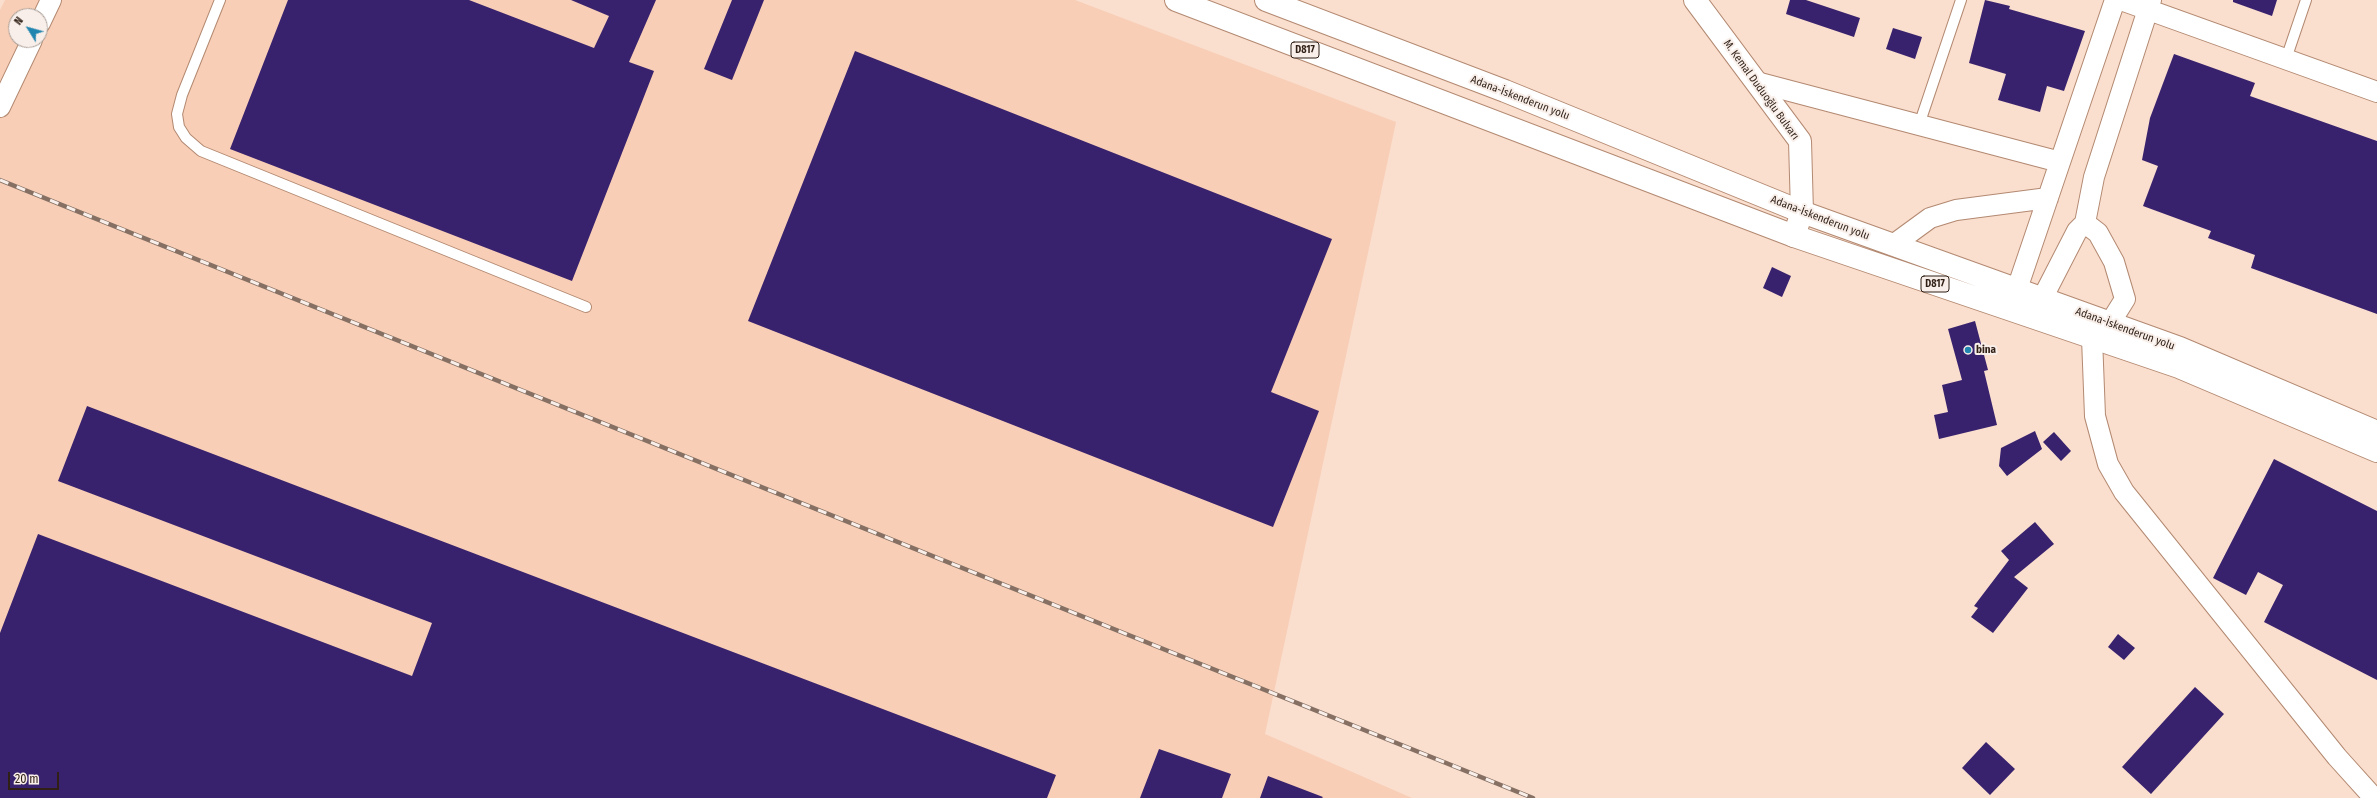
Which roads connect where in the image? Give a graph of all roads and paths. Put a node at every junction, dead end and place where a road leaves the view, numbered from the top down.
1 (220, 0) edge
2 (1176, 0) edge
3 (1266, 0) edge
4 (1695, 0) edge
5 (1961, 0) edge
6 (2115, 0) edge
7 (2121, 0) edge
8 (2306, 0) edge
9 (2150, 5) edge
10 (28, 48) edge
11 (2286, 59) junction
12 (1756, 82) junction
13 (2377, 92) edge
14 (0, 108) edge
15 (1919, 125) junction
16 (2060, 162) junction
17 (2048, 198) junction
18 (1802, 212) junction
19 (2085, 223) junction
20 (1794, 236) junction
21 (1893, 245) junction
22 (2017, 289) junction
23 (2042, 299) junction
24 (586, 307) dead end
25 (2110, 323) junction
26 (2092, 338) junction
27 (2377, 432) edge
28 (2377, 451) edge
29 (2374, 798) edge

1 - 24 lane
2 - 20 main road, D817
3 - 18 main road, Adana-İskenderun yolu / D817
4 - 12 main road, M. Kemal Duduoğlu Bulvarı
5 - 15 lane
6 - 16 street
7 - 9 street
8 - 11 lane
9 - 11 street
9 - 19 street
10 - 14 street
11 - 13 street
12 - 15 street
12 - 18 main road, M. Kemal Duduoğlu Bulvarı
15 - 16 street
16 - 17 street
17 - 21 street
17 - 22 street
18 - 20 main road, M. Kemal Duduoğlu Bulvarı
18 - 21 main road, Adana-İskenderun yolu / D817
19 - 23 street
19 - 25 street
20 - 26 main road, D817
21 - 22 main road, Adana-İskenderun yolu / D817
22 - 23 main road, Adana-İskenderun yolu / D817
23 - 25 main road, Adana-İskenderun yolu / D817
25 - 27 main road, Adana-İskenderun yolu / D817
26 - 28 main road, D817
26 - 29 street

